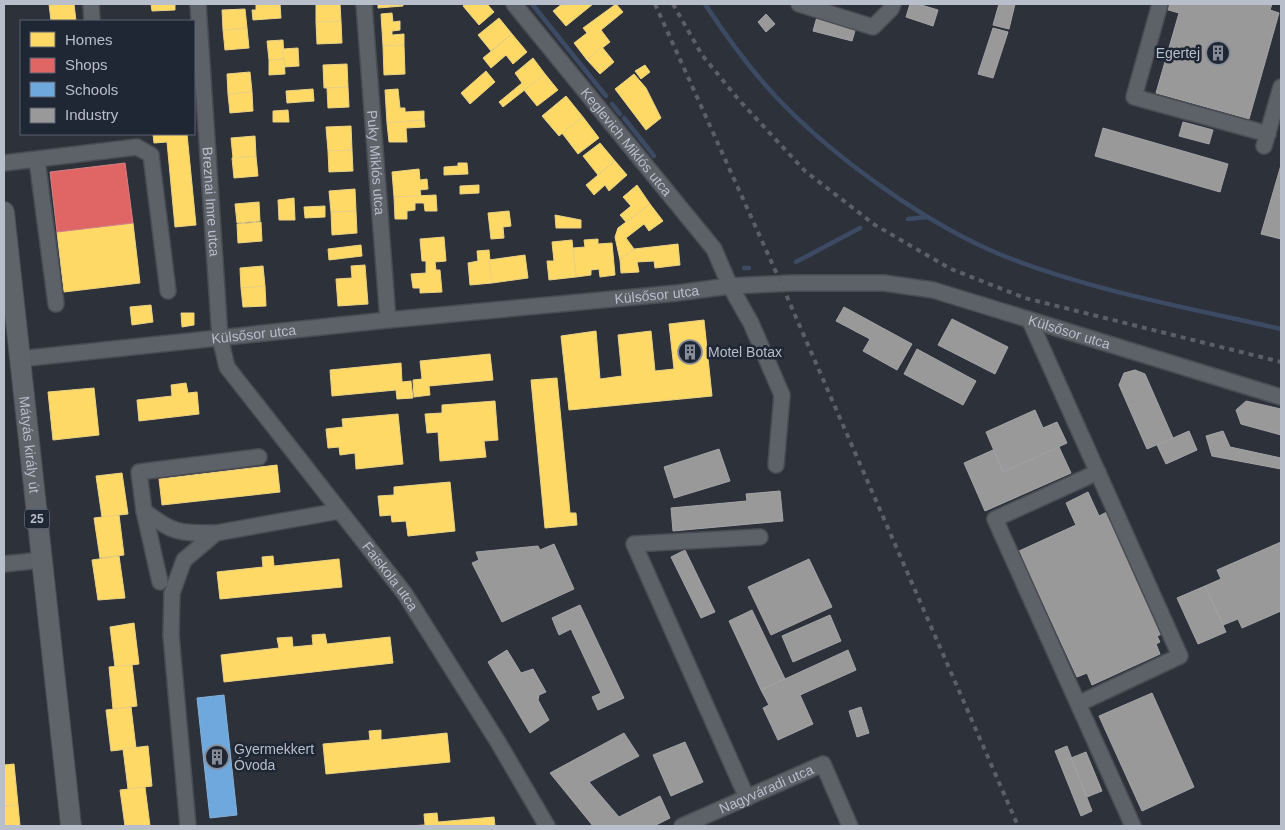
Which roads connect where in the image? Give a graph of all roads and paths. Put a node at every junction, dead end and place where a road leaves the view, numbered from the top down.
1 (91, 4) edge
2 (198, 4) edge
3 (364, 4) edge
4 (514, 4) edge
5 (799, 4) edge
6 (893, 4) edge
7 (1160, 4) edge
8 (92, 20) edge
9 (1281, 87) edge
10 (37, 160) junction
11 (4, 164) edge
12 (4, 212) edge
13 (730, 286) junction
14 (168, 291) dead end
15 (56, 304) dead end
16 (388, 320) junction
17 (1030, 321) junction
18 (220, 338) junction
19 (19, 359) junction
20 (1281, 397) edge
21 (259, 457) dead end
22 (776, 465) dead end
23 (1098, 472) junction
24 (339, 510) junction
25 (144, 511) junction
26 (216, 533) junction
27 (760, 537) dead end
28 (42, 560) junction
29 (4, 564) edge
30 (160, 582) dead end
31 (1080, 703) junction
32 (746, 798) junction
33 (71, 826) edge
34 (188, 826) edge
35 (547, 826) edge
36 (682, 826) edge
37 (850, 826) edge
38 (1133, 826) edge

1 - 8 street
2 - 18 street, Breznai Imre utca
3 - 16 street, Puky Miklós utca
4 - 13 street, Keglevich Miklós utca
5 - 6 street
7 - 9 street
10 - 11 street
10 - 14 street
10 - 15 street
12 - 19 main road, Mátyás király út / 25
13 - 16 street, Külsősor utca
13 - 17 street, Külsősor utca
13 - 22 street, Keglevich Miklós utca
16 - 18 street, Külsősor utca
17 - 20 street, Külsősor utca
17 - 23 street
18 - 19 street, Külsősor utca
18 - 24 street, Faiskola utca
19 - 28 main road, Mátyás király út / 25
21 - 25 street
23 - 31 street
23 - 31 street
24 - 26 street
24 - 35 street, Faiskola utca
25 - 26 street
25 - 30 street
26 - 34 street
27 - 32 street
28 - 29 street
28 - 33 main road, Mátyás király út / 25
31 - 38 street
32 - 36 street, Nagyváradi utca
32 - 37 street, Nagyváradi utca

